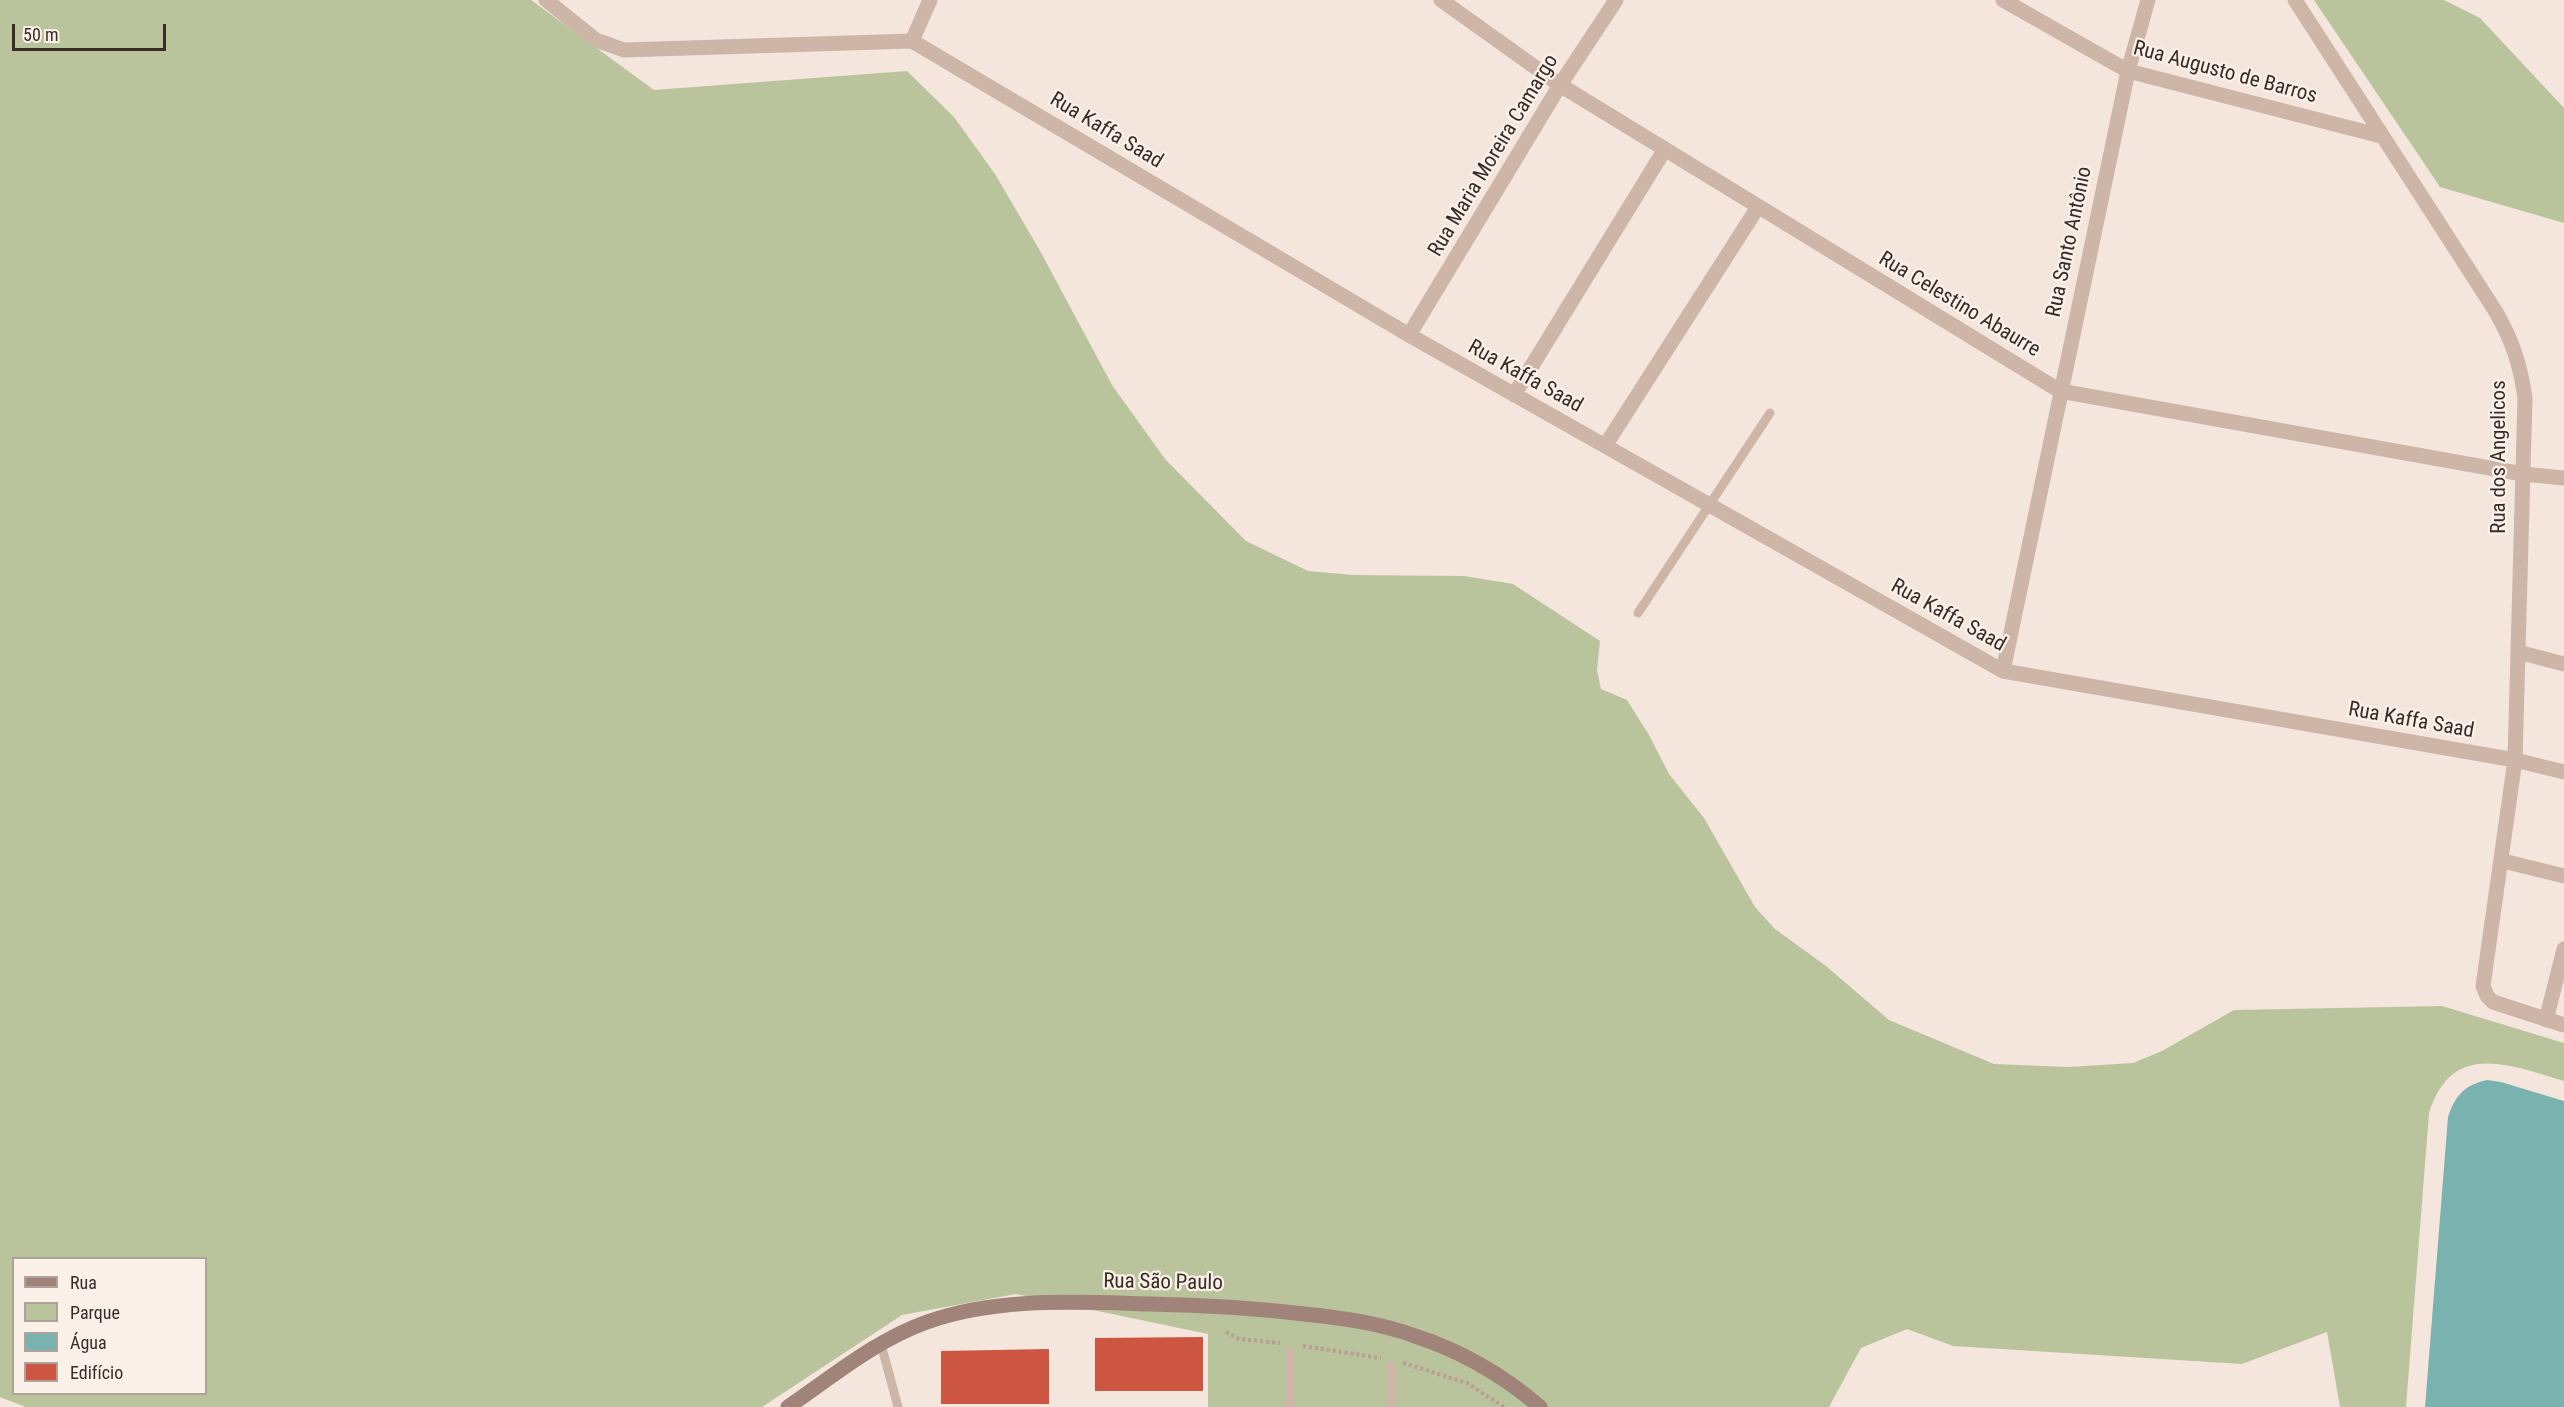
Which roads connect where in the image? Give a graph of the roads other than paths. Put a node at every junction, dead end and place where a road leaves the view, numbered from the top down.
1 (546, 0) edge
2 (930, 0) edge
3 (1441, 0) edge
4 (1616, 0) edge
5 (2003, 0) edge
6 (2148, 0) edge
7 (2295, 0) edge
8 (912, 41) junction
9 (2128, 71) junction
10 (1560, 85) junction
11 (2381, 136) junction
12 (1665, 149) junction
13 (1758, 207) junction
14 (1409, 335) junction
15 (2060, 391) junction
16 (1514, 395) junction
17 (1770, 413) dead end
18 (1605, 446) junction
19 (2523, 474) junction
20 (2564, 478) edge
21 (1709, 506) junction
22 (1638, 613) dead end
23 (2518, 652) junction
24 (2564, 664) edge
25 (2003, 671) junction
26 (2515, 760) junction
27 (2564, 772) edge
28 (2503, 861) junction
29 (2564, 876) edge
30 (2564, 949) edge
31 (2546, 1020) junction
32 (2564, 1025) edge
33 (881, 1344) junction
34 (1289, 1349) road end
35 (1393, 1363) road end
36 (897, 1406) edge
37 (788, 1407) edge
38 (1290, 1407) edge
39 (1391, 1407) edge
40 (1540, 1407) edge

1 - 8 street
2 - 8 street
3 - 10 street, Rua Celestino Abaurre
4 - 10 street, Rua Maria Moreira Camargo
5 - 9 street, Rua Augusto de Barros
6 - 9 street, Rua Santo Antônio
7 - 11 street, Rua dos Angelicos
8 - 14 street, Rua Kaffa Saad
9 - 11 street, Rua Augusto de Barros
9 - 15 street, Rua Santo Antônio
10 - 12 street, Rua Celestino Abaurre
10 - 14 street, Rua Maria Moreira Camargo
11 - 19 street, Rua dos Angelicos
12 - 13 street, Rua Celestino Abaurre
12 - 16 street
13 - 15 street, Rua Celestino Abaurre
13 - 18 street
14 - 16 street, Rua Kaffa Saad
15 - 19 street, Rua Celestino Abaurre
15 - 25 street, Rua Santo Antônio
16 - 18 street, Rua Kaffa Saad
17 - 21 lane
18 - 21 street, Rua Kaffa Saad
19 - 20 street, Rua Celestino Abaurre
19 - 23 street, Rua dos Angelicos
21 - 22 lane
21 - 25 street, Rua Kaffa Saad
23 - 24 street
23 - 26 street, Rua dos Angelicos
25 - 26 street, Rua Kaffa Saad
26 - 27 street, Rua Kaffa Saad
26 - 28 street, Rua dos Angelicos
28 - 29 street
28 - 31 street, Rua dos Angelicos
30 - 31 street
31 - 32 street
33 - 36 lane
33 - 37 street, Rua São Paulo
33 - 40 street, Rua São Paulo
34 - 38 lane
35 - 39 lane

